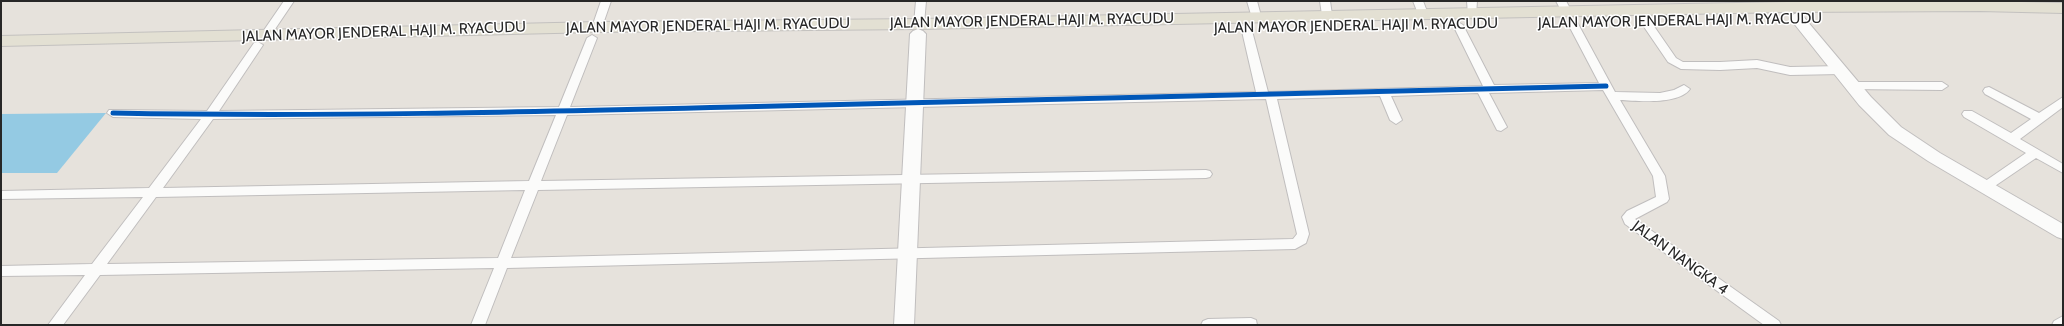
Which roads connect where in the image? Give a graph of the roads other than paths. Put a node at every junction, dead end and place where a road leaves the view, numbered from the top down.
1 (289, 1) edge
2 (606, 1) edge
3 (921, 1) edge
4 (1472, 7) edge
5 (1326, 8) edge
6 (2063, 8) edge
7 (1789, 9) edge
8 (1644, 11) edge
9 (1986, 11) junction
10 (1567, 12) edge
11 (1421, 13) edge
12 (1252, 15) edge
13 (2063, 18) edge
14 (1393, 20) junction
15 (1458, 25) junction
16 (918, 29) junction
17 (594, 32) junction
18 (1, 40) edge
19 (261, 40) junction
20 (100, 43) junction
21 (1, 49) edge
22 (1841, 70) junction
23 (1852, 86) junction
24 (1942, 86) dead end
25 (1684, 89) dead end
26 (1486, 90) junction
27 (1609, 91) junction
28 (1989, 91) dead end
29 (1384, 93) junction
30 (1267, 96) junction
31 (2063, 100) edge
32 (915, 103) junction
33 (562, 111) junction
34 (113, 113) dead end
35 (1968, 114) dead end
36 (210, 115) junction
37 (2039, 118) junction
38 (1396, 120) dead end
39 (1500, 127) dead end
40 (2011, 139) junction
41 (2036, 153) junction
42 (2063, 169) edge
43 (1206, 174) dead end
44 (910, 180) junction
45 (532, 187) junction
46 (1985, 187) junction
47 (152, 192) junction
48 (1, 195) edge
49 (2063, 232) edge
50 (908, 254) junction
51 (502, 263) junction
52 (96, 269) junction
53 (1, 271) edge
54 (2063, 322) edge
55 (1250, 324) dead end
56 (55, 325) edge
57 (478, 325) edge
58 (904, 325) edge
59 (1208, 325) edge
60 (1774, 325) edge
61 (2059, 325) edge

1 - 19 street
2 - 17 street
3 - 16 street
4 - 10 main road, JALAN MAYOR JENDERAL HAJI M. RYACUDU
4 - 11 main road, JALAN MAYOR JENDERAL HAJI M. RYACUDU
5 - 12 main road, JALAN MAYOR JENDERAL HAJI M. RYACUDU
5 - 14 main road, JALAN MAYOR JENDERAL HAJI M. RYACUDU
6 - 9 main road, JALAN MAYOR JENDERAL HAJI M. RYACUDU
7 - 8 main road, JALAN MAYOR JENDERAL HAJI M. RYACUDU
7 - 9 main road, JALAN MAYOR JENDERAL HAJI M. RYACUDU
7 - 22 street
8 - 10 main road, JALAN MAYOR JENDERAL HAJI M. RYACUDU
8 - 22 street
9 - 13 main road, JALAN MAYOR JENDERAL HAJI M. RYACUDU
10 - 15 main road, JALAN MAYOR JENDERAL HAJI M. RYACUDU
10 - 27 street, JALAN NANGKA 4
11 - 14 main road, JALAN MAYOR JENDERAL HAJI M. RYACUDU
11 - 15 main road, JALAN MAYOR JENDERAL HAJI M. RYACUDU
12 - 14 main road, JALAN MAYOR JENDERAL HAJI M. RYACUDU
12 - 16 main road, JALAN MAYOR JENDERAL HAJI M. RYACUDU
12 - 30 street
15 - 26 street
16 - 17 main road, JALAN MAYOR JENDERAL HAJI M. RYACUDU
16 - 32 street
17 - 19 main road, JALAN MAYOR JENDERAL HAJI M. RYACUDU
17 - 33 street
18 - 20 main road, JALAN MAYOR JENDERAL HAJI M. RYACUDU
19 - 20 main road, JALAN MAYOR JENDERAL HAJI M. RYACUDU
19 - 36 street
20 - 21 main road, JALAN MAYOR JENDERAL HAJI M. RYACUDU
22 - 23 street
23 - 24 street
23 - 46 street
25 - 27 street
26 - 27 street
26 - 29 street
26 - 39 street
27 - 60 street, JALAN NANGKA 4
28 - 37 street
29 - 30 street
29 - 38 street
30 - 32 street
30 - 50 street
31 - 37 street
32 - 33 street
32 - 44 street
33 - 36 street
33 - 45 street
34 - 36 street
35 - 40 street
36 - 47 street
37 - 40 street
40 - 41 street
41 - 42 street
41 - 46 street
43 - 44 street
44 - 45 street
44 - 50 street
45 - 47 street
45 - 51 street
46 - 49 street
47 - 48 street
47 - 52 street
50 - 51 street
50 - 58 street
51 - 52 street
51 - 57 street
52 - 53 street
52 - 56 street
54 - 61 street
55 - 59 street

